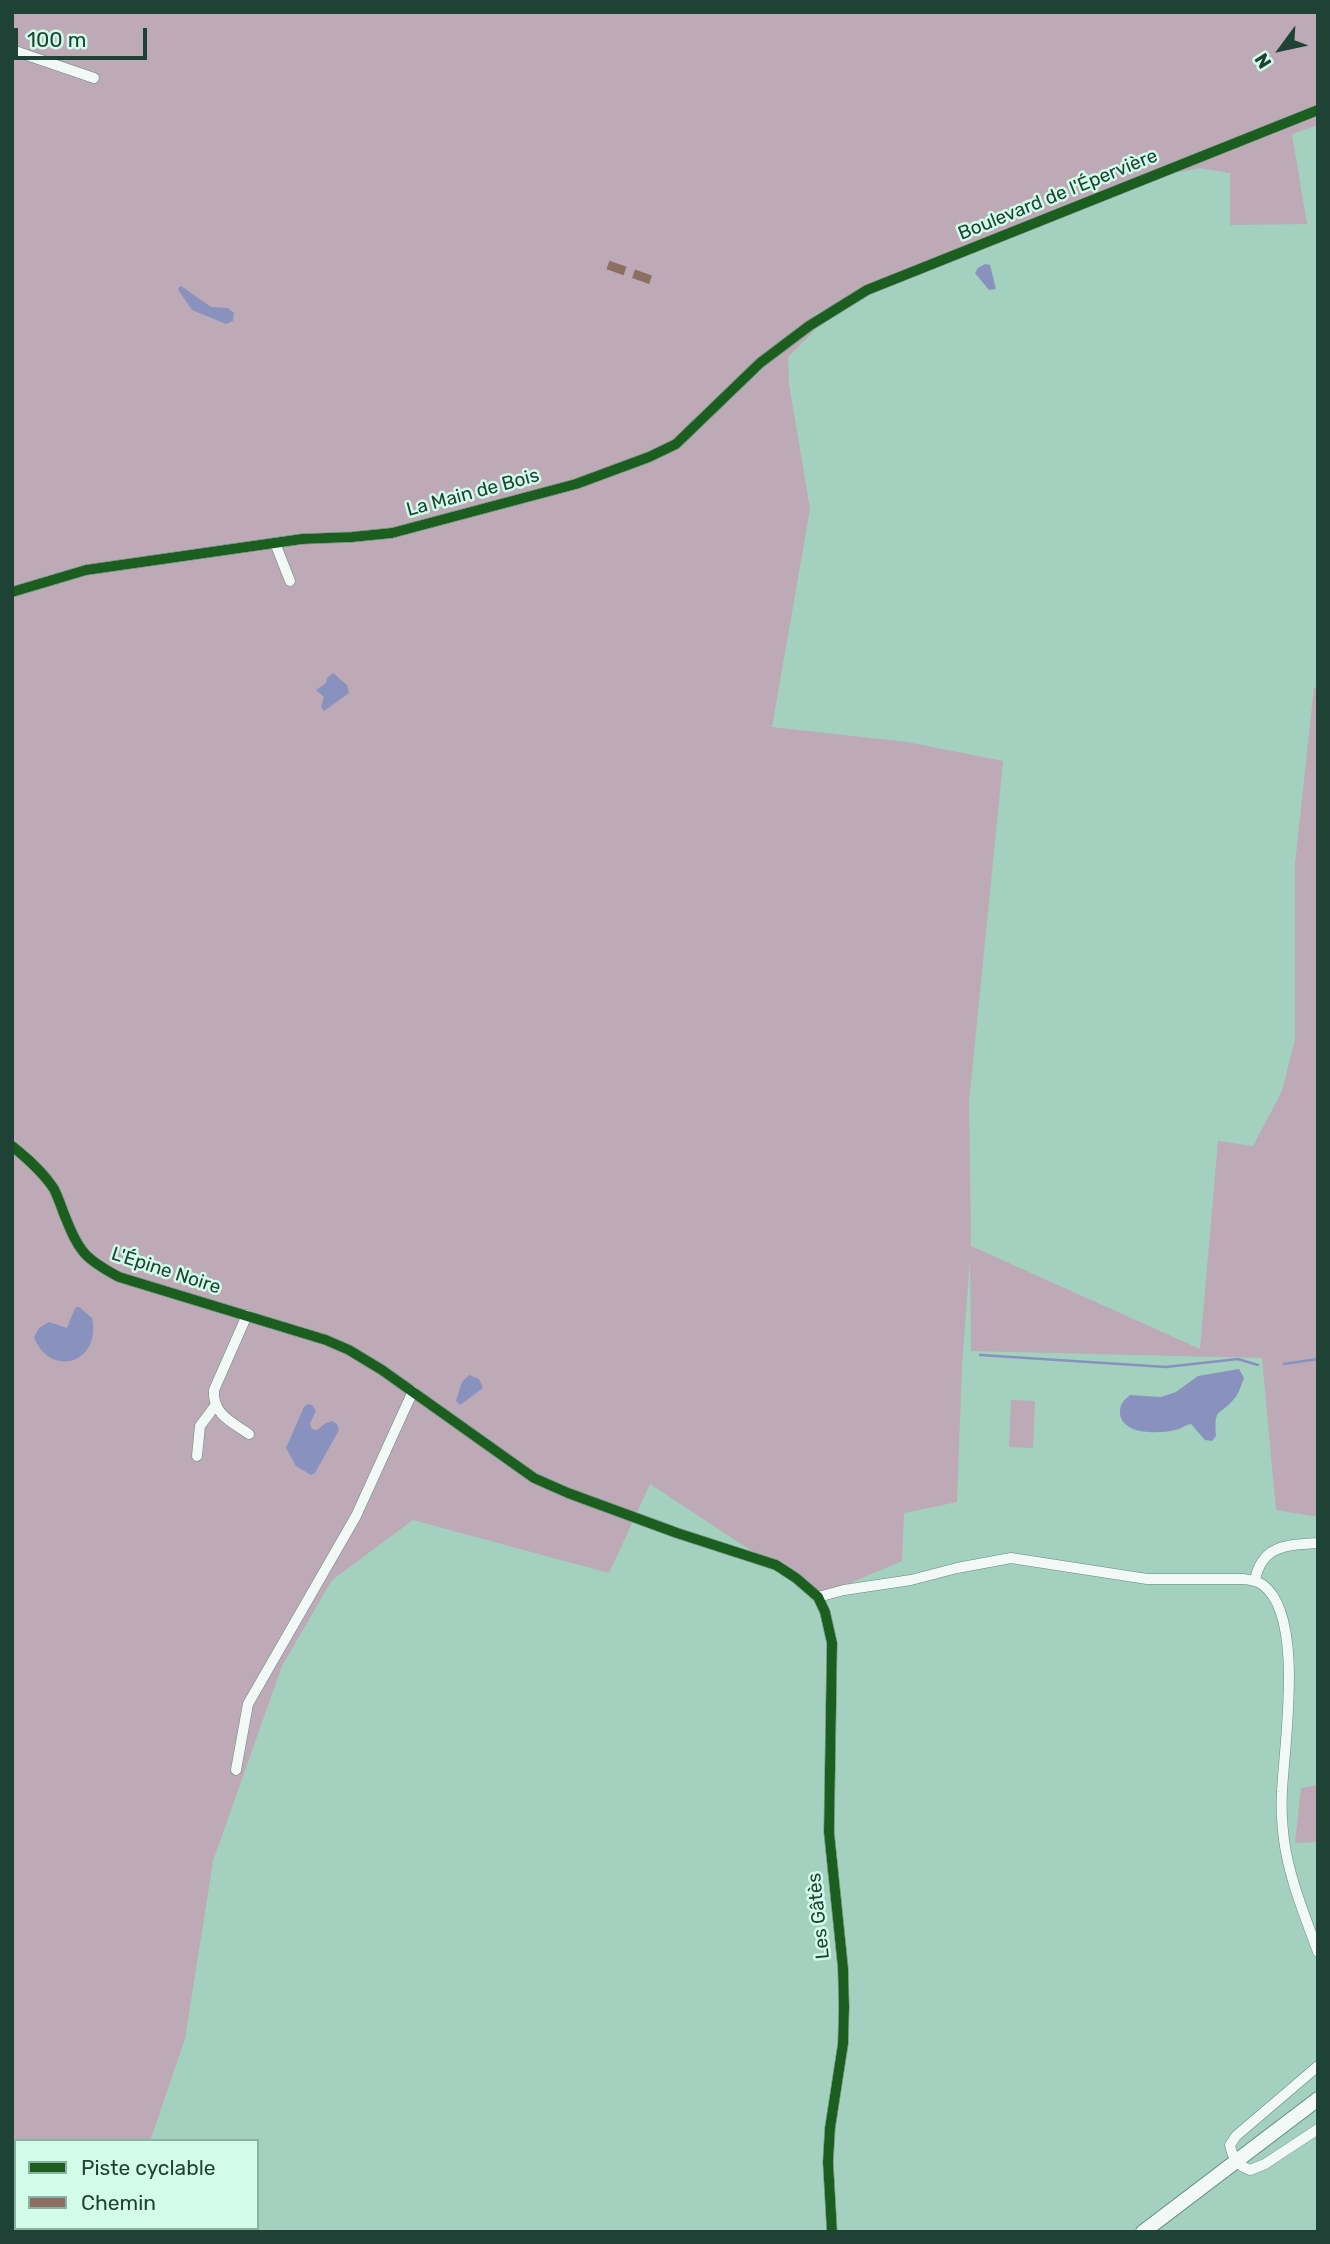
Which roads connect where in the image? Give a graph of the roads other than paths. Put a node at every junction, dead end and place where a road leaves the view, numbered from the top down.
1 (12, 50) edge
2 (94, 78) dead end
3 (1318, 110) edge
4 (817, 321) joint
5 (275, 543) junction
6 (290, 581) dead end
7 (12, 592) edge
8 (12, 1146) edge
9 (247, 1315) junction
10 (413, 1391) junction
11 (215, 1406) junction
12 (249, 1434) dead end
13 (197, 1456) dead end
14 (1318, 1543) edge
15 (1255, 1580) junction
16 (818, 1597) junction
17 (236, 1770) dead end
18 (1318, 1952) edge
19 (1318, 2066) edge
20 (1318, 2099) edge
21 (1318, 2129) edge
22 (1236, 2161) junction
23 (832, 2232) edge
24 (1143, 2232) edge

1 - 2 street
3 - 4 street, Boulevard de l'Épervière
4 - 5 street, La Main de Bois
5 - 6 street
5 - 7 street, La Main de Bois
8 - 9 street, L'Épine Noire
9 - 10 street, L'Épine Noire
9 - 11 street
10 - 16 street, L'Épine Noire
10 - 17 street
11 - 12 street
11 - 13 street
14 - 15 street
15 - 16 street
15 - 18 street
16 - 23 street, Les Gâtès
19 - 22 street
20 - 22 main road
21 - 22 street
22 - 24 main road

